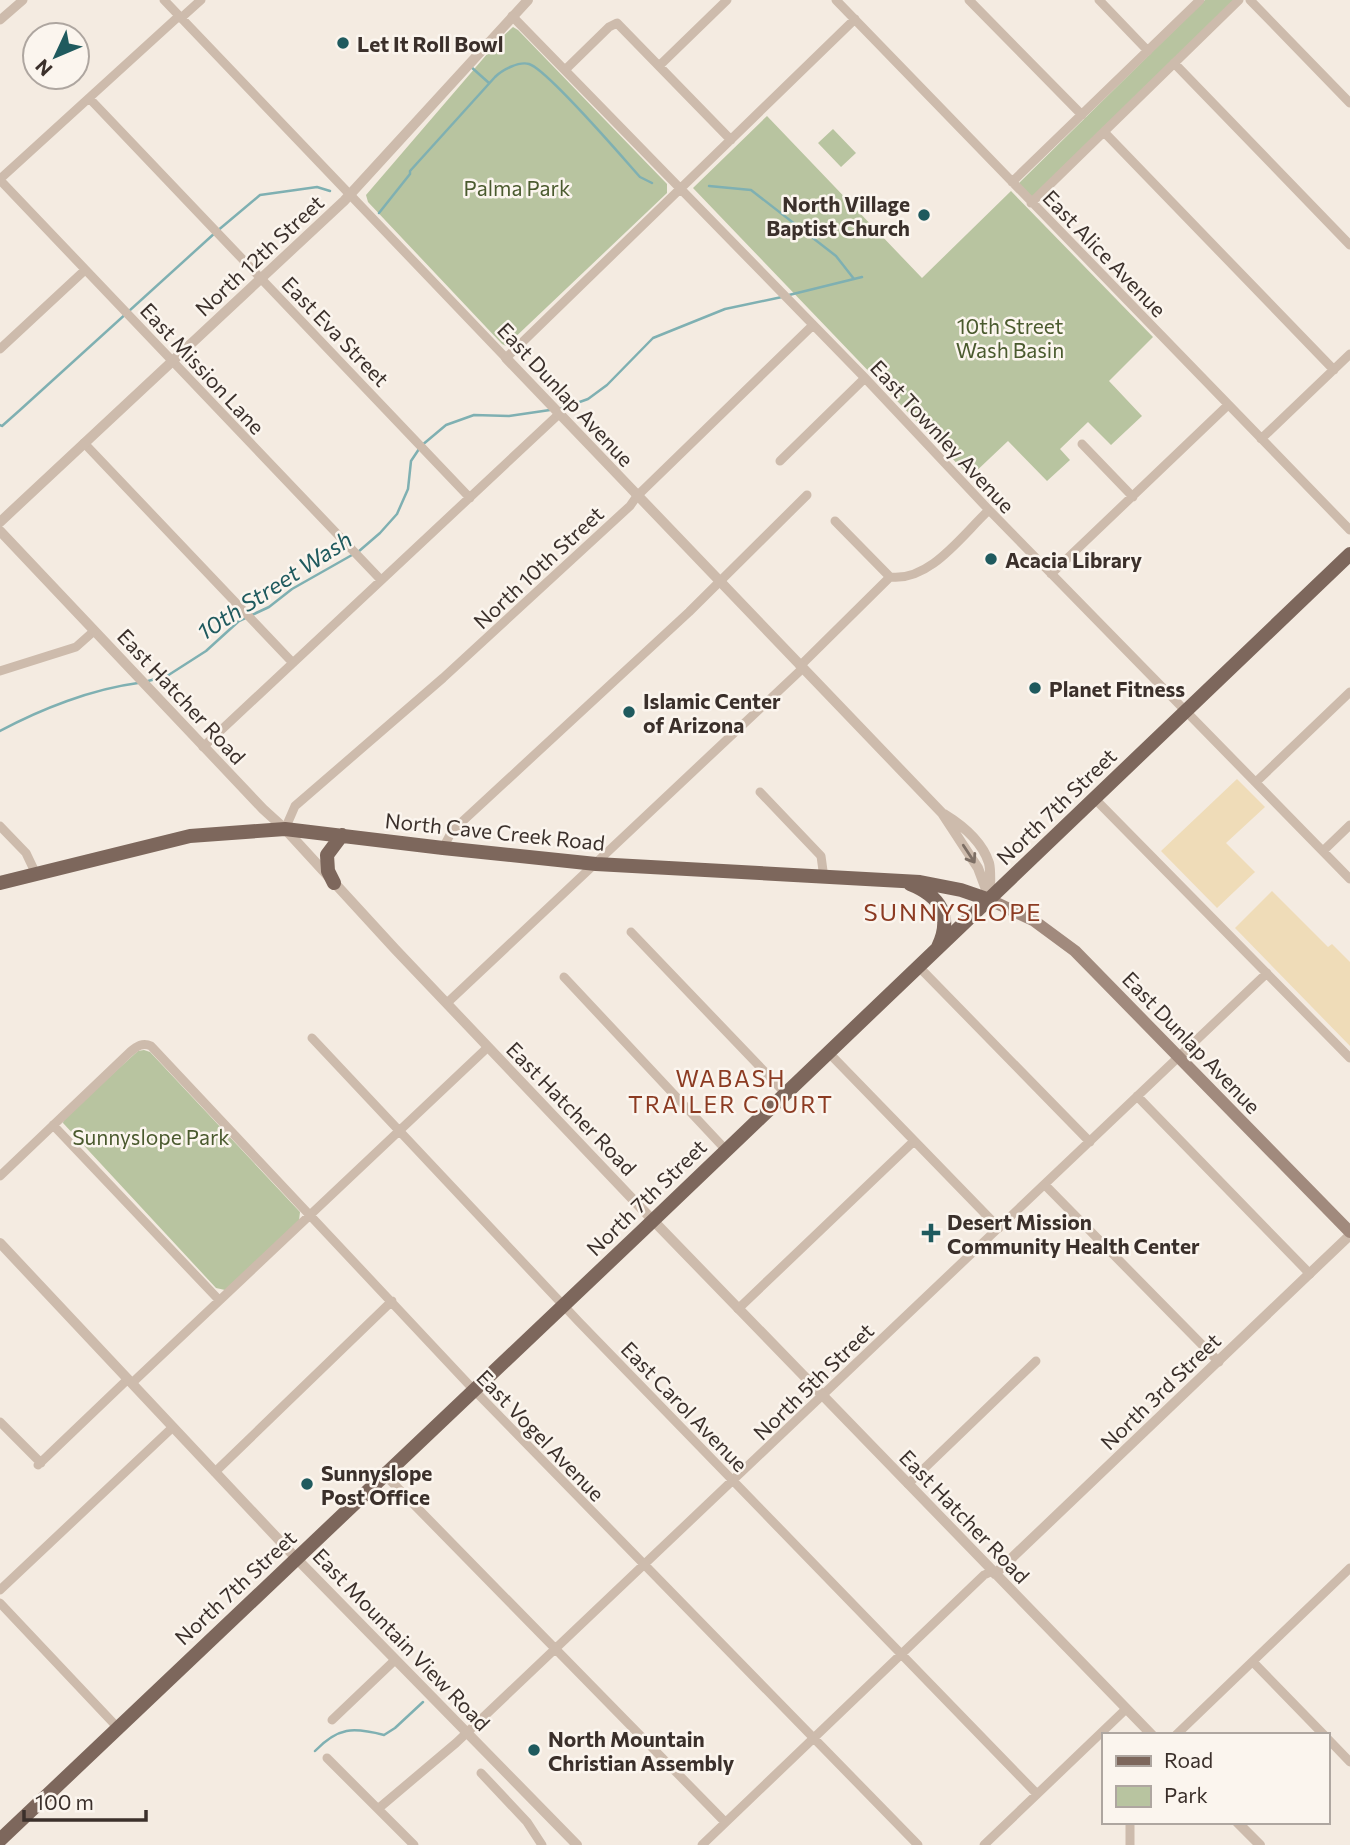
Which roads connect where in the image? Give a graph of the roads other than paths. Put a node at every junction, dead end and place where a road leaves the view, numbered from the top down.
1 (23, 0) edge
2 (163, 0) edge
3 (201, 0) edge
4 (528, 0) edge
5 (727, 0) edge
6 (836, 0) edge
7 (970, 0) edge
8 (1099, 0) edge
9 (1200, 0) edge
10 (1238, 0) edge
11 (1250, 0) edge
12 (513, 16) junction
13 (180, 17) junction
14 (855, 19) junction
15 (0, 20) edge
16 (1148, 51) junction
17 (1174, 64) junction
18 (659, 66) junction
19 (566, 69) junction
20 (89, 98) junction
21 (1350, 103) edge
22 (1082, 115) junction
23 (1104, 132) junction
24 (731, 140) junction
25 (0, 179) edge
26 (1012, 182) junction
27 (681, 189) junction
28 (350, 194) junction
29 (1031, 203) junction
30 (1350, 245) edge
31 (85, 270) junction
32 (261, 279) junction
33 (813, 326) junction
34 (0, 349) edge
35 (1350, 354) edge
36 (506, 358) junction
37 (173, 362) junction
38 (1334, 370) junction
39 (864, 378) junction
40 (1228, 405) junction
41 (559, 414) junction
42 (1261, 439) junction
43 (84, 443) junction
44 (1082, 444) dead end
45 (780, 461) dead end
46 (807, 495) dead end
47 (637, 496) junction
48 (1133, 497) junction
49 (470, 498) junction
50 (989, 510) junction
51 (835, 521) dead end
52 (0, 522) edge
53 (1350, 530) edge
54 (0, 531) edge
55 (1350, 554) edge
56 (1052, 574) junction
57 (890, 577) junction
58 (381, 580) junction
59 (719, 582) junction
60 (94, 631) junction
61 (293, 663) junction
62 (802, 667) junction
63 (0, 671) edge
64 (1350, 692) edge
65 (1187, 711) junction
66 (203, 747) junction
67 (1256, 782) junction
68 (760, 792) dead end
69 (1094, 798) junction
70 (0, 825) edge
71 (1350, 825) edge
72 (285, 829) junction
73 (342, 835) junction
74 (443, 848) junction
75 (1323, 851) junction
76 (596, 864) junction
77 (36, 874) junction
78 (824, 877) junction
79 (1350, 879) edge
80 (902, 881) junction
81 (0, 883) edge
82 (334, 883) junction
83 (990, 900) junction
84 (631, 932) dead end
85 (936, 951) junction
86 (919, 967) junction
87 (1267, 973) junction
88 (564, 977) dead end
89 (447, 1003) junction
90 (312, 1038) dead end
91 (488, 1047) junction
92 (828, 1052) junction
93 (1179, 1056) junction
94 (1350, 1058) edge
95 (785, 1093) junction
96 (1137, 1097) junction
97 (53, 1125) junction
98 (398, 1129) junction
99 (914, 1141) junction
100 (1090, 1142) junction
101 (726, 1150) junction
102 (0, 1176) edge
103 (1045, 1185) junction
104 (309, 1214) junction
105 (653, 1220) junction
106 (999, 1228) junction
107 (1350, 1233) edge
108 (0, 1243) edge
109 (1310, 1274) junction
110 (219, 1300) junction
111 (392, 1301) junction
112 (564, 1305) junction
113 (738, 1309) junction
114 (1037, 1361) dead end
115 (1219, 1362) junction
116 (130, 1381) junction
117 (473, 1390) junction
118 (822, 1396) junction
119 (0, 1422) edge
120 (173, 1427) junction
121 (215, 1472) junction
122 (385, 1475) junction
123 (733, 1481) junction
124 (908, 1484) junction
125 (296, 1558) junction
126 (642, 1565) junction
127 (1350, 1568) edge
128 (994, 1573) junction
129 (1342, 1576) junction
130 (1350, 1584) edge
131 (0, 1590) edge
132 (0, 1603) edge
133 (554, 1649) junction
134 (902, 1655) junction
135 (395, 1660) junction
136 (1253, 1662) junction
137 (1126, 1709) junction
138 (332, 1720) dead end
139 (118, 1728) junction
140 (466, 1733) junction
141 (1150, 1733) edge
142 (1178, 1733) edge
143 (1321, 1733) edge
144 (813, 1738) junction
145 (1329, 1741) edge
146 (327, 1758) dead end
147 (1350, 1762) edge
148 (481, 1773) dead end
149 (1037, 1794) junction
150 (379, 1808) junction
151 (725, 1822) junction
152 (1130, 1824) edge
153 (1239, 1824) edge
154 (0, 1840) edge
155 (414, 1845) edge
156 (541, 1845) edge
157 (576, 1845) edge
158 (702, 1845) edge
159 (918, 1845) edge
160 (984, 1845) edge
161 (1130, 1845) edge
162 (1260, 1845) edge

1 - 15 street
2 - 13 street, East Dunlap Avenue
3 - 13 street
4 - 12 street, North 12th Street
5 - 18 street
6 - 14 street, East Alice Avenue
7 - 22 street
8 - 16 street
9 - 16 street
10 - 17 street
11 - 21 street
12 - 19 street, East Townley Avenue
12 - 28 street, North 12th Street
13 - 20 street
13 - 28 street, East Dunlap Avenue
14 - 24 street
14 - 26 street, East Alice Avenue
16 - 22 street
17 - 23 street
17 - 30 street
18 - 19 street
18 - 24 street
19 - 27 street, East Townley Avenue
20 - 25 street
20 - 32 street, East Eva Street
22 - 26 street
23 - 29 street
23 - 38 street
24 - 27 street
25 - 31 street, East Mission Lane
26 - 29 street, East Alice Avenue
27 - 33 street, East Townley Avenue
27 - 36 street
28 - 32 street, North 12th Street
28 - 36 street, East Dunlap Avenue
29 - 40 street, East Alice Avenue
31 - 34 street
31 - 37 street, East Mission Lane
32 - 37 street, North 12th Street
32 - 49 street, East Eva Street
33 - 39 street, East Townley Avenue
33 - 47 street, North 10th Street
35 - 38 street
36 - 41 street, East Dunlap Avenue
37 - 43 street, North 12th Street
37 - 58 street, East Mission Lane
38 - 42 street
39 - 45 street
39 - 50 street, East Townley Avenue
40 - 42 street, East Alice Avenue
40 - 48 street
41 - 47 street, East Dunlap Avenue
41 - 49 street
42 - 53 street, East Alice Avenue
43 - 52 street, North 12th Street
43 - 61 street
44 - 48 street
46 - 59 street
47 - 59 street, East Dunlap Avenue
47 - 72 street, North 10th Street
48 - 56 street
49 - 58 street
50 - 56 street, East Townley Avenue
50 - 57 street
51 - 57 street
54 - 60 street, East Hatcher Road
55 - 65 main road, North 7th Street
56 - 65 street, East Townley Avenue
57 - 62 street
58 - 61 street
59 - 62 street, East Dunlap Avenue
59 - 74 street
60 - 63 street
60 - 66 street, East Hatcher Road
61 - 66 street
62 - 76 street
62 - 83 street, East Dunlap Avenue
64 - 67 street
65 - 67 street, East Townley Avenue
65 - 69 main road, North 7th Street
66 - 72 street, East Hatcher Road
67 - 75 street, East Townley Avenue
68 - 78 street
69 - 83 main road, North 7th Street
69 - 87 street
70 - 77 street
71 - 75 street
72 - 73 main road, North Cave Creek Road
72 - 77 main road, North Cave Creek Road
72 - 82 street, East Hatcher Road
73 - 74 main road, North Cave Creek Road
73 - 82 main road
74 - 76 main road, North Cave Creek Road
75 - 79 street, East Townley Avenue
76 - 78 main road, North Cave Creek Road
76 - 89 street
77 - 81 main road, North Cave Creek Road
78 - 80 main road, North Cave Creek Road
80 - 83 main road, North Cave Creek Road
80 - 85 main road
82 - 89 street, East Hatcher Road
83 - 85 main road, North 7th Street
83 - 93 main road, East Dunlap Avenue
84 - 95 street
85 - 86 main road, North 7th Street
86 - 92 main road, North 7th Street
86 - 100 street
87 - 93 street, North 5th Street
87 - 94 street
88 - 101 street
89 - 91 street, East Hatcher Road
90 - 98 street, East Carol Avenue
91 - 98 street
91 - 105 street, East Hatcher Road
92 - 95 main road, North 7th Street
92 - 99 street
93 - 96 street, North 5th Street
93 - 107 main road, East Dunlap Avenue
95 - 101 main road, North 7th Street
96 - 100 street, North 5th Street
96 - 109 street
97 - 102 street
97 - 104 street, East Vogel Avenue
97 - 110 street
98 - 104 street
98 - 112 street, East Carol Avenue
99 - 106 street
99 - 113 street
100 - 103 street, North 5th Street
101 - 105 main road, North 7th Street
103 - 106 street, North 5th Street
103 - 115 street
104 - 110 street
104 - 111 street, East Vogel Avenue
105 - 112 main road, North 7th Street
105 - 113 street, East Hatcher Road
106 - 118 street, North 5th Street
107 - 109 street, North 3rd Street
108 - 116 street, East Mountain View Road
109 - 115 street, North 3rd Street
110 - 116 street
111 - 117 street, East Vogel Avenue
111 - 121 street
112 - 117 main road, North 7th Street
112 - 123 street, East Carol Avenue
113 - 118 street, East Hatcher Road
114 - 124 street
115 - 128 street, North 3rd Street
116 - 119 street
116 - 120 street, East Mountain View Road
117 - 122 main road, North 7th Street
117 - 126 street, East Vogel Avenue
118 - 123 street, North 5th Street
118 - 124 street, East Hatcher Road
120 - 121 street, East Mountain View Road
120 - 131 street
121 - 125 street, East Mountain View Road
122 - 125 main road, North 7th Street
122 - 133 street
123 - 126 street, North 5th Street
123 - 134 street, East Carol Avenue
124 - 128 street, East Hatcher Road
125 - 135 street, East Mountain View Road
125 - 139 main road, North 7th Street
126 - 133 street, North 5th Street
126 - 144 street, East Vogel Avenue
127 - 129 street
128 - 134 street, North 3rd Street
128 - 137 street, East Hatcher Road
129 - 130 street
129 - 136 street
132 - 139 street
133 - 140 street, North 5th Street
133 - 151 street
134 - 144 street, North 3rd Street
134 - 149 street, East Carol Avenue
135 - 138 street
135 - 140 street, East Mountain View Road
136 - 142 street
136 - 143 street
137 - 141 street, East Hatcher Road
137 - 149 street
139 - 154 main road, North 7th Street
140 - 150 street, North 5th Street
140 - 157 street, East Mountain View Road
144 - 151 street, North 3rd Street
144 - 159 street, East Vogel Avenue
145 - 147 street
146 - 150 street
148 - 156 street
149 - 160 street
150 - 155 street
151 - 158 street, North 3rd Street
152 - 161 street
153 - 162 street

